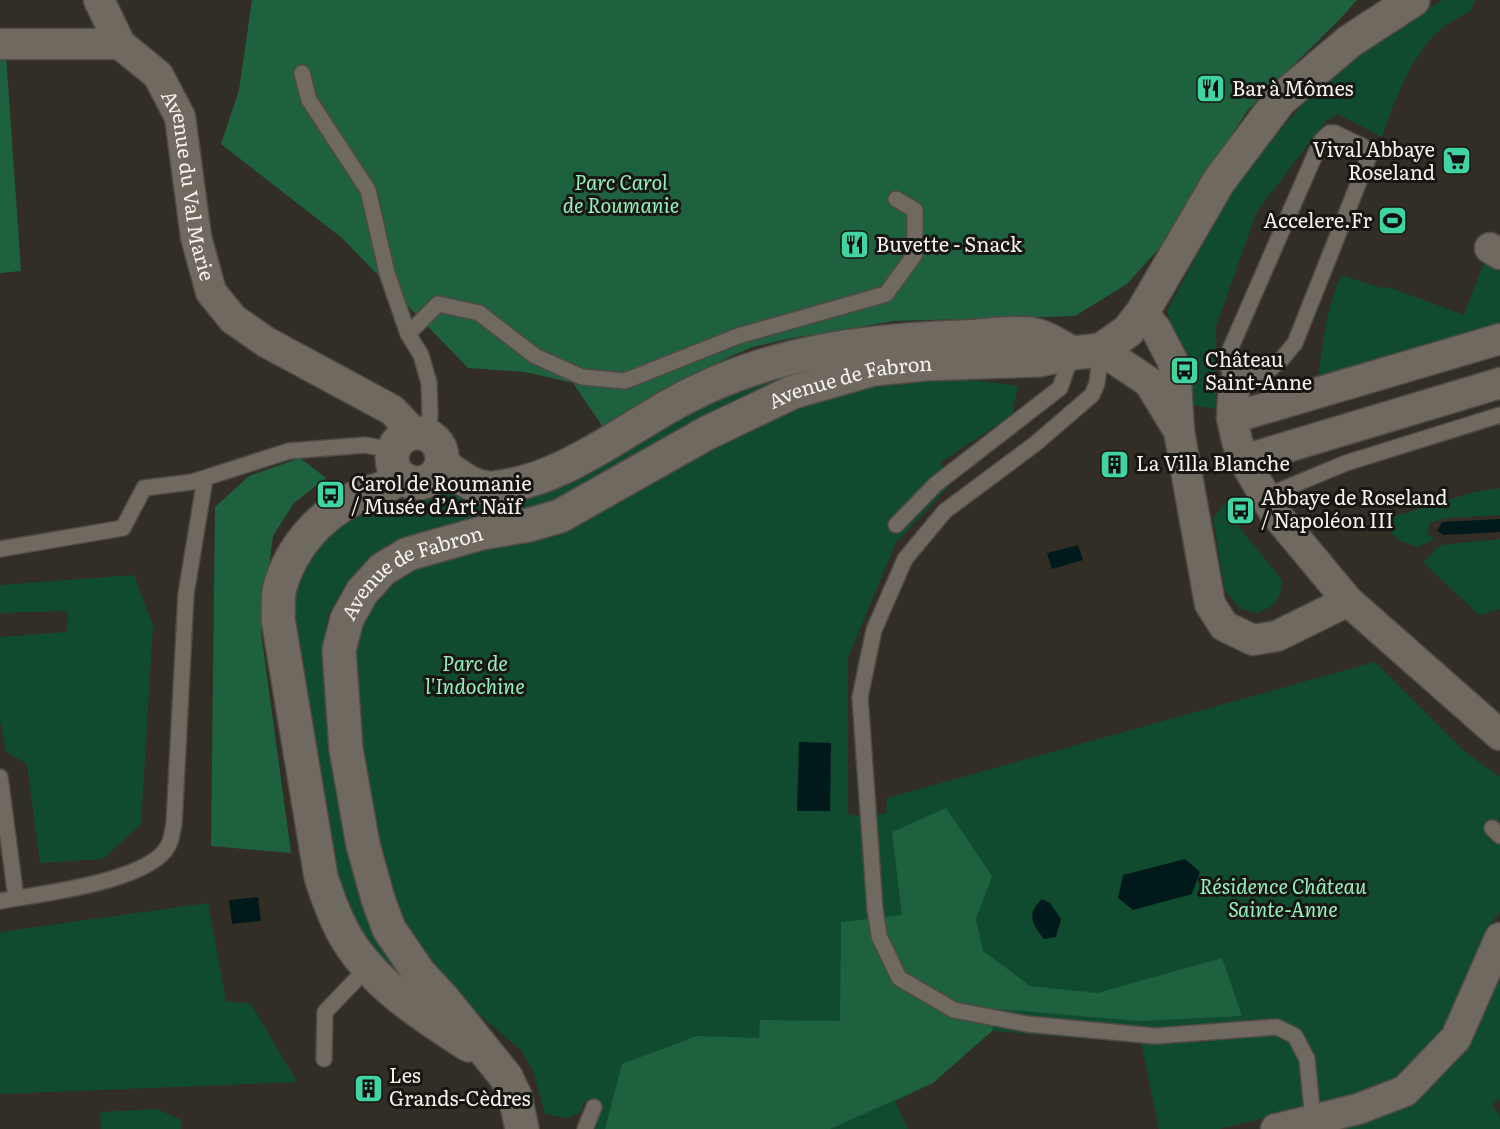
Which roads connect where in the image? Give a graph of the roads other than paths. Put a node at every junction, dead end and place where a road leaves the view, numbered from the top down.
1 (99, 0) edge
2 (1398, 3) edge
3 (0, 44) edge
4 (120, 44) junction
5 (302, 74) dead end
6 (896, 199) dead end
7 (1142, 313) junction
8 (408, 334) junction
9 (1500, 339) edge
10 (1087, 351) junction
11 (1237, 376) junction
12 (1500, 383) edge
13 (1500, 415) edge
14 (1232, 418) junction
15 (1179, 431) junction
16 (408, 449) junction
17 (1244, 460) junction
18 (442, 464) junction
19 (205, 479) junction
20 (1264, 497) junction
21 (896, 525) dead end
22 (0, 549) edge
23 (1348, 601) junction
24 (1500, 735) edge
25 (0, 777) edge
26 (16, 898) junction
27 (0, 901) edge
28 (1500, 938) edge
29 (368, 967) junction
30 (436, 1009) junction
31 (324, 1059) dead end
32 (594, 1107) dead end
33 (1313, 1119) junction
34 (522, 1129) edge
35 (584, 1129) edge
36 (1276, 1129) edge

1 - 4 street, Avenue du Val Marie
2 - 7 street, Avenue de Fabron
3 - 4 street
4 - 16 street, Avenue du Val Marie
5 - 8 lane
6 - 8 lane
7 - 10 street, Avenue de Fabron
7 - 15 street
8 - 16 lane
9 - 14 street
10 - 15 street
10 - 18 street, Avenue de Fabron
10 - 21 lane
10 - 30 street, Avenue de Fabron
10 - 33 lane
11 - 11 lane
11 - 14 street
12 - 17 street
13 - 20 lane
14 - 17 street
15 - 23 street
16 - 18 street
16 - 18 street
16 - 19 lane
16 - 29 street, Avenue de Fabron
17 - 20 street
19 - 22 lane
19 - 26 lane
20 - 23 street
23 - 24 street
25 - 26 lane
26 - 27 lane
28 - 33 street
29 - 30 street, Avenue de Fabron
29 - 31 lane
30 - 34 street, Avenue de Fabron
32 - 35 lane
33 - 36 street

